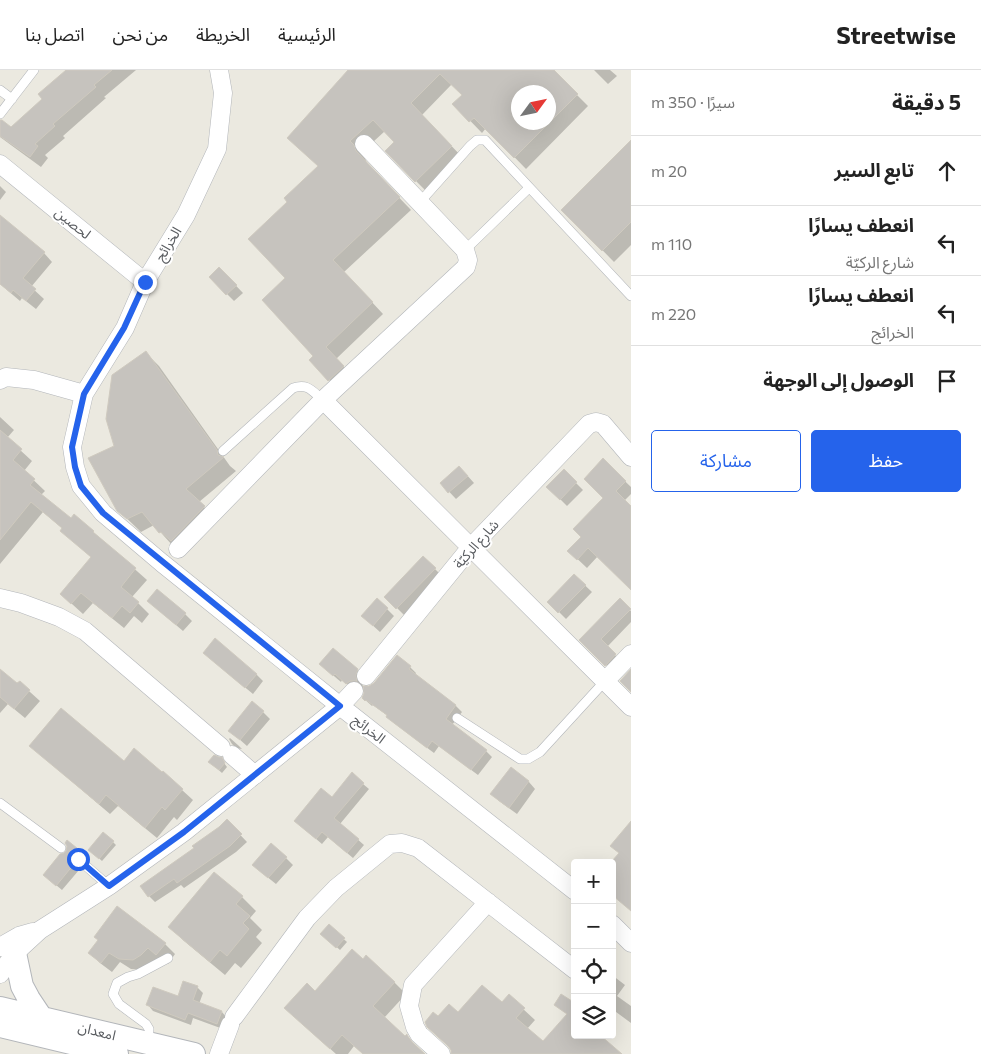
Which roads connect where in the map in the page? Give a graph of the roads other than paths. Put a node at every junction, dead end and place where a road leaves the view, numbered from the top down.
1 (34, 70) edge
2 (219, 70) edge
3 (0, 90) edge
4 (12, 99) junction
5 (0, 114) edge
6 (364, 144) dead end
7 (0, 164) edge
8 (529, 188) junction
9 (420, 202) junction
10 (465, 250) junction
11 (145, 282) junction
12 (631, 296) edge
13 (0, 380) edge
14 (84, 394) junction
15 (322, 400) junction
16 (223, 451) dead end
17 (631, 457) edge
18 (471, 547) junction
19 (178, 549) dead end
20 (0, 598) edge
21 (631, 654) edge
22 (366, 676) dead end
23 (604, 681) junction
24 (354, 691) dead end
25 (340, 706) junction
26 (631, 707) edge
27 (456, 718) dead end
28 (255, 775) junction
29 (0, 803) edge
30 (61, 848) dead end
31 (78, 859) dead end
32 (109, 886) junction
33 (571, 888) edge
34 (488, 902) junction
35 (616, 928) edge
36 (631, 943) edge
37 (8, 950) edge
38 (168, 958) dead end
39 (571, 967) edge
40 (0, 974) edge
41 (0, 1008) edge
42 (41, 1017) junction
43 (0, 1026) edge
44 (148, 1043) junction
45 (117, 1054) edge
46 (194, 1054) edge
47 (220, 1054) edge
48 (441, 1054) edge

1 - 4 lane
2 - 11 street, الخرائج
3 - 4 lane
4 - 5 lane
6 - 9 street
7 - 11 street, لحصين
8 - 9 lane
8 - 10 lane
8 - 12 lane
9 - 10 street
10 - 15 street
11 - 14 street, الخرائج
13 - 14 street
14 - 25 street, الخرائج
15 - 16 lane
15 - 18 street
15 - 19 street
17 - 18 street, شارع الركيّة
18 - 22 street, شارع الركيّة
18 - 23 street
20 - 28 street
21 - 23 street
23 - 26 street
23 - 27 lane
24 - 25 street
25 - 28 street
25 - 33 street, الخرائج
28 - 32 street
29 - 30 lane
31 - 32 lane
32 - 37 street
34 - 39 street
34 - 47 street
34 - 48 street
35 - 36 street
37 - 40 street
37 - 42 street
38 - 44 lane
41 - 42 street, امعدان
42 - 44 street, امعدان
43 - 45 street, امعدان
44 - 46 street, امعدان

